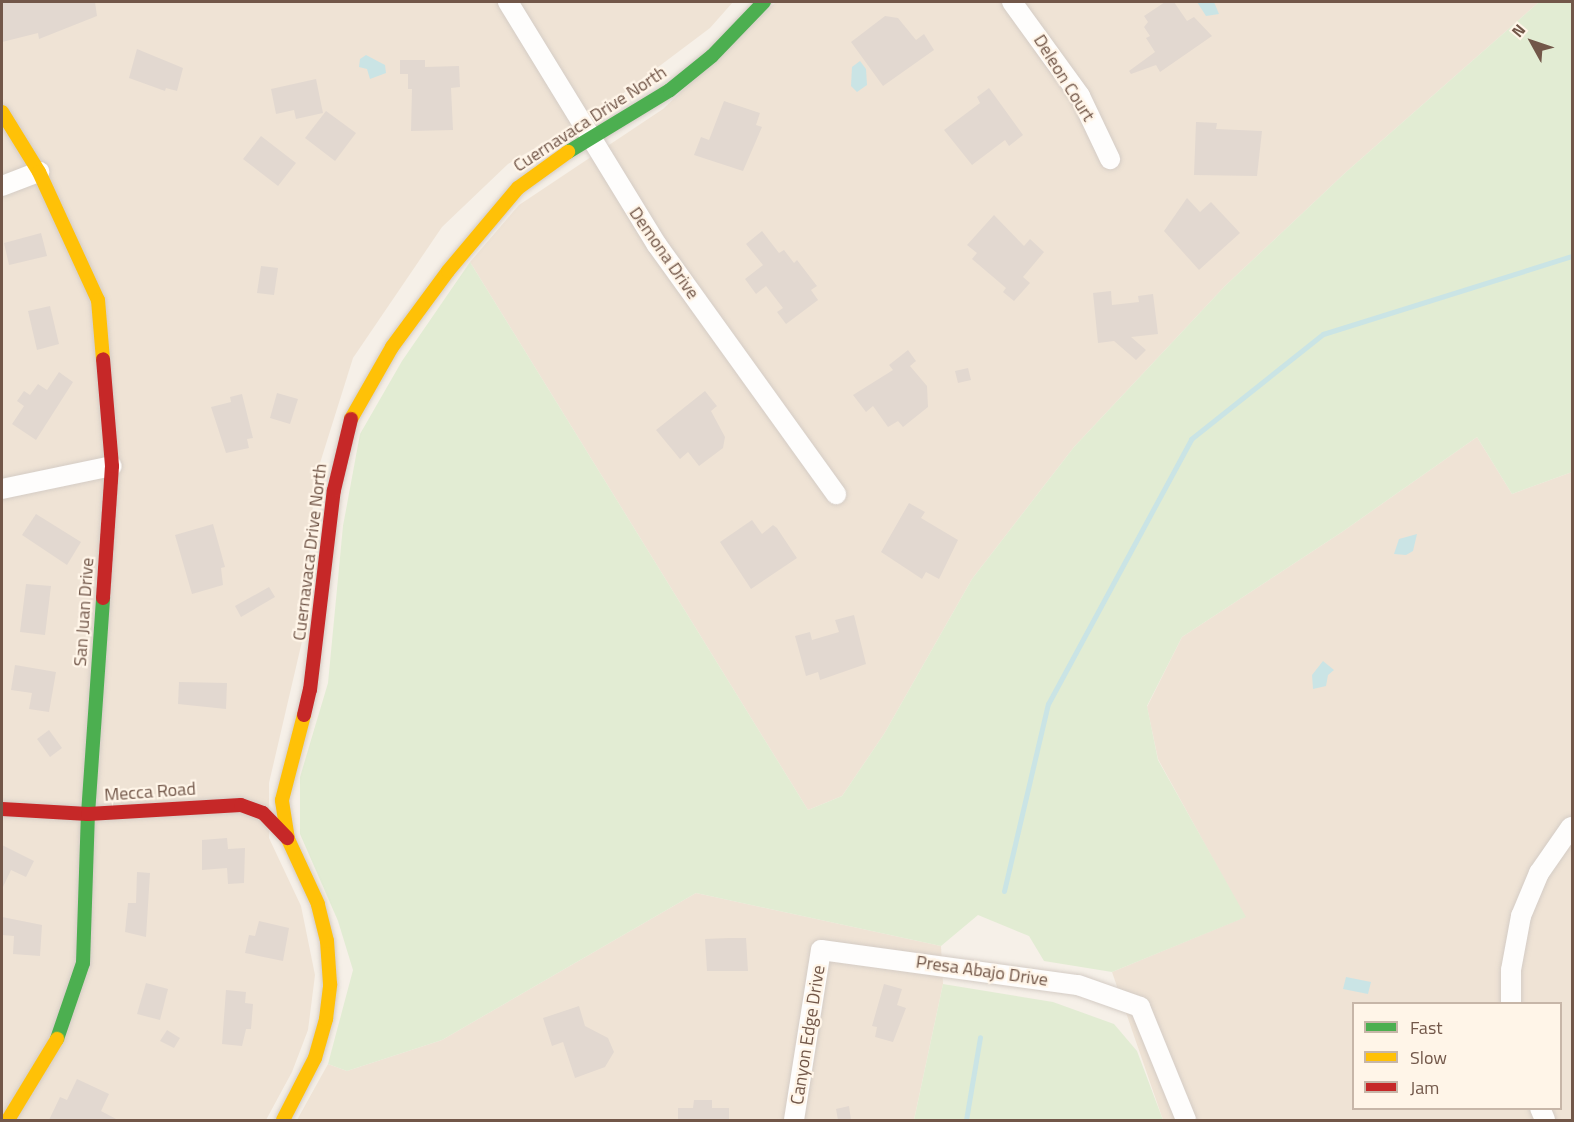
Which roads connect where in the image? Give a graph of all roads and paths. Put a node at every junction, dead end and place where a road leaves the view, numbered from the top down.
1 (508, 2) edge
2 (764, 2) edge
3 (1011, 2) edge
4 (2, 112) edge
5 (590, 138) junction
6 (1110, 159) dead end
7 (39, 172) junction
8 (2, 186) edge
9 (112, 466) junction
10 (2, 489) edge
11 (836, 494) dead end
12 (2, 809) edge
13 (88, 814) junction
14 (1571, 827) dead end
15 (288, 839) junction
16 (821, 950) joint
17 (1511, 1002) edge
18 (8, 1120) edge
19 (283, 1120) edge
20 (794, 1120) edge
21 (1186, 1120) edge

1 - 5 street, Demona Drive
2 - 5 street, Cuernavaca Drive North
3 - 6 street, Deleon Court
4 - 7 street, San Juan Drive
5 - 11 street, Demona Drive
5 - 15 street, Cuernavaca Drive North
7 - 8 street
7 - 9 street, San Juan Drive
9 - 10 street
9 - 13 street, San Juan Drive
12 - 13 street, Mecca Road
13 - 15 street, Mecca Road
13 - 18 street, San Juan Drive
14 - 17 street
15 - 19 street, Cuernavaca Drive North
16 - 20 street, Canyon Edge Drive
16 - 21 street, Presa Abajo Drive

